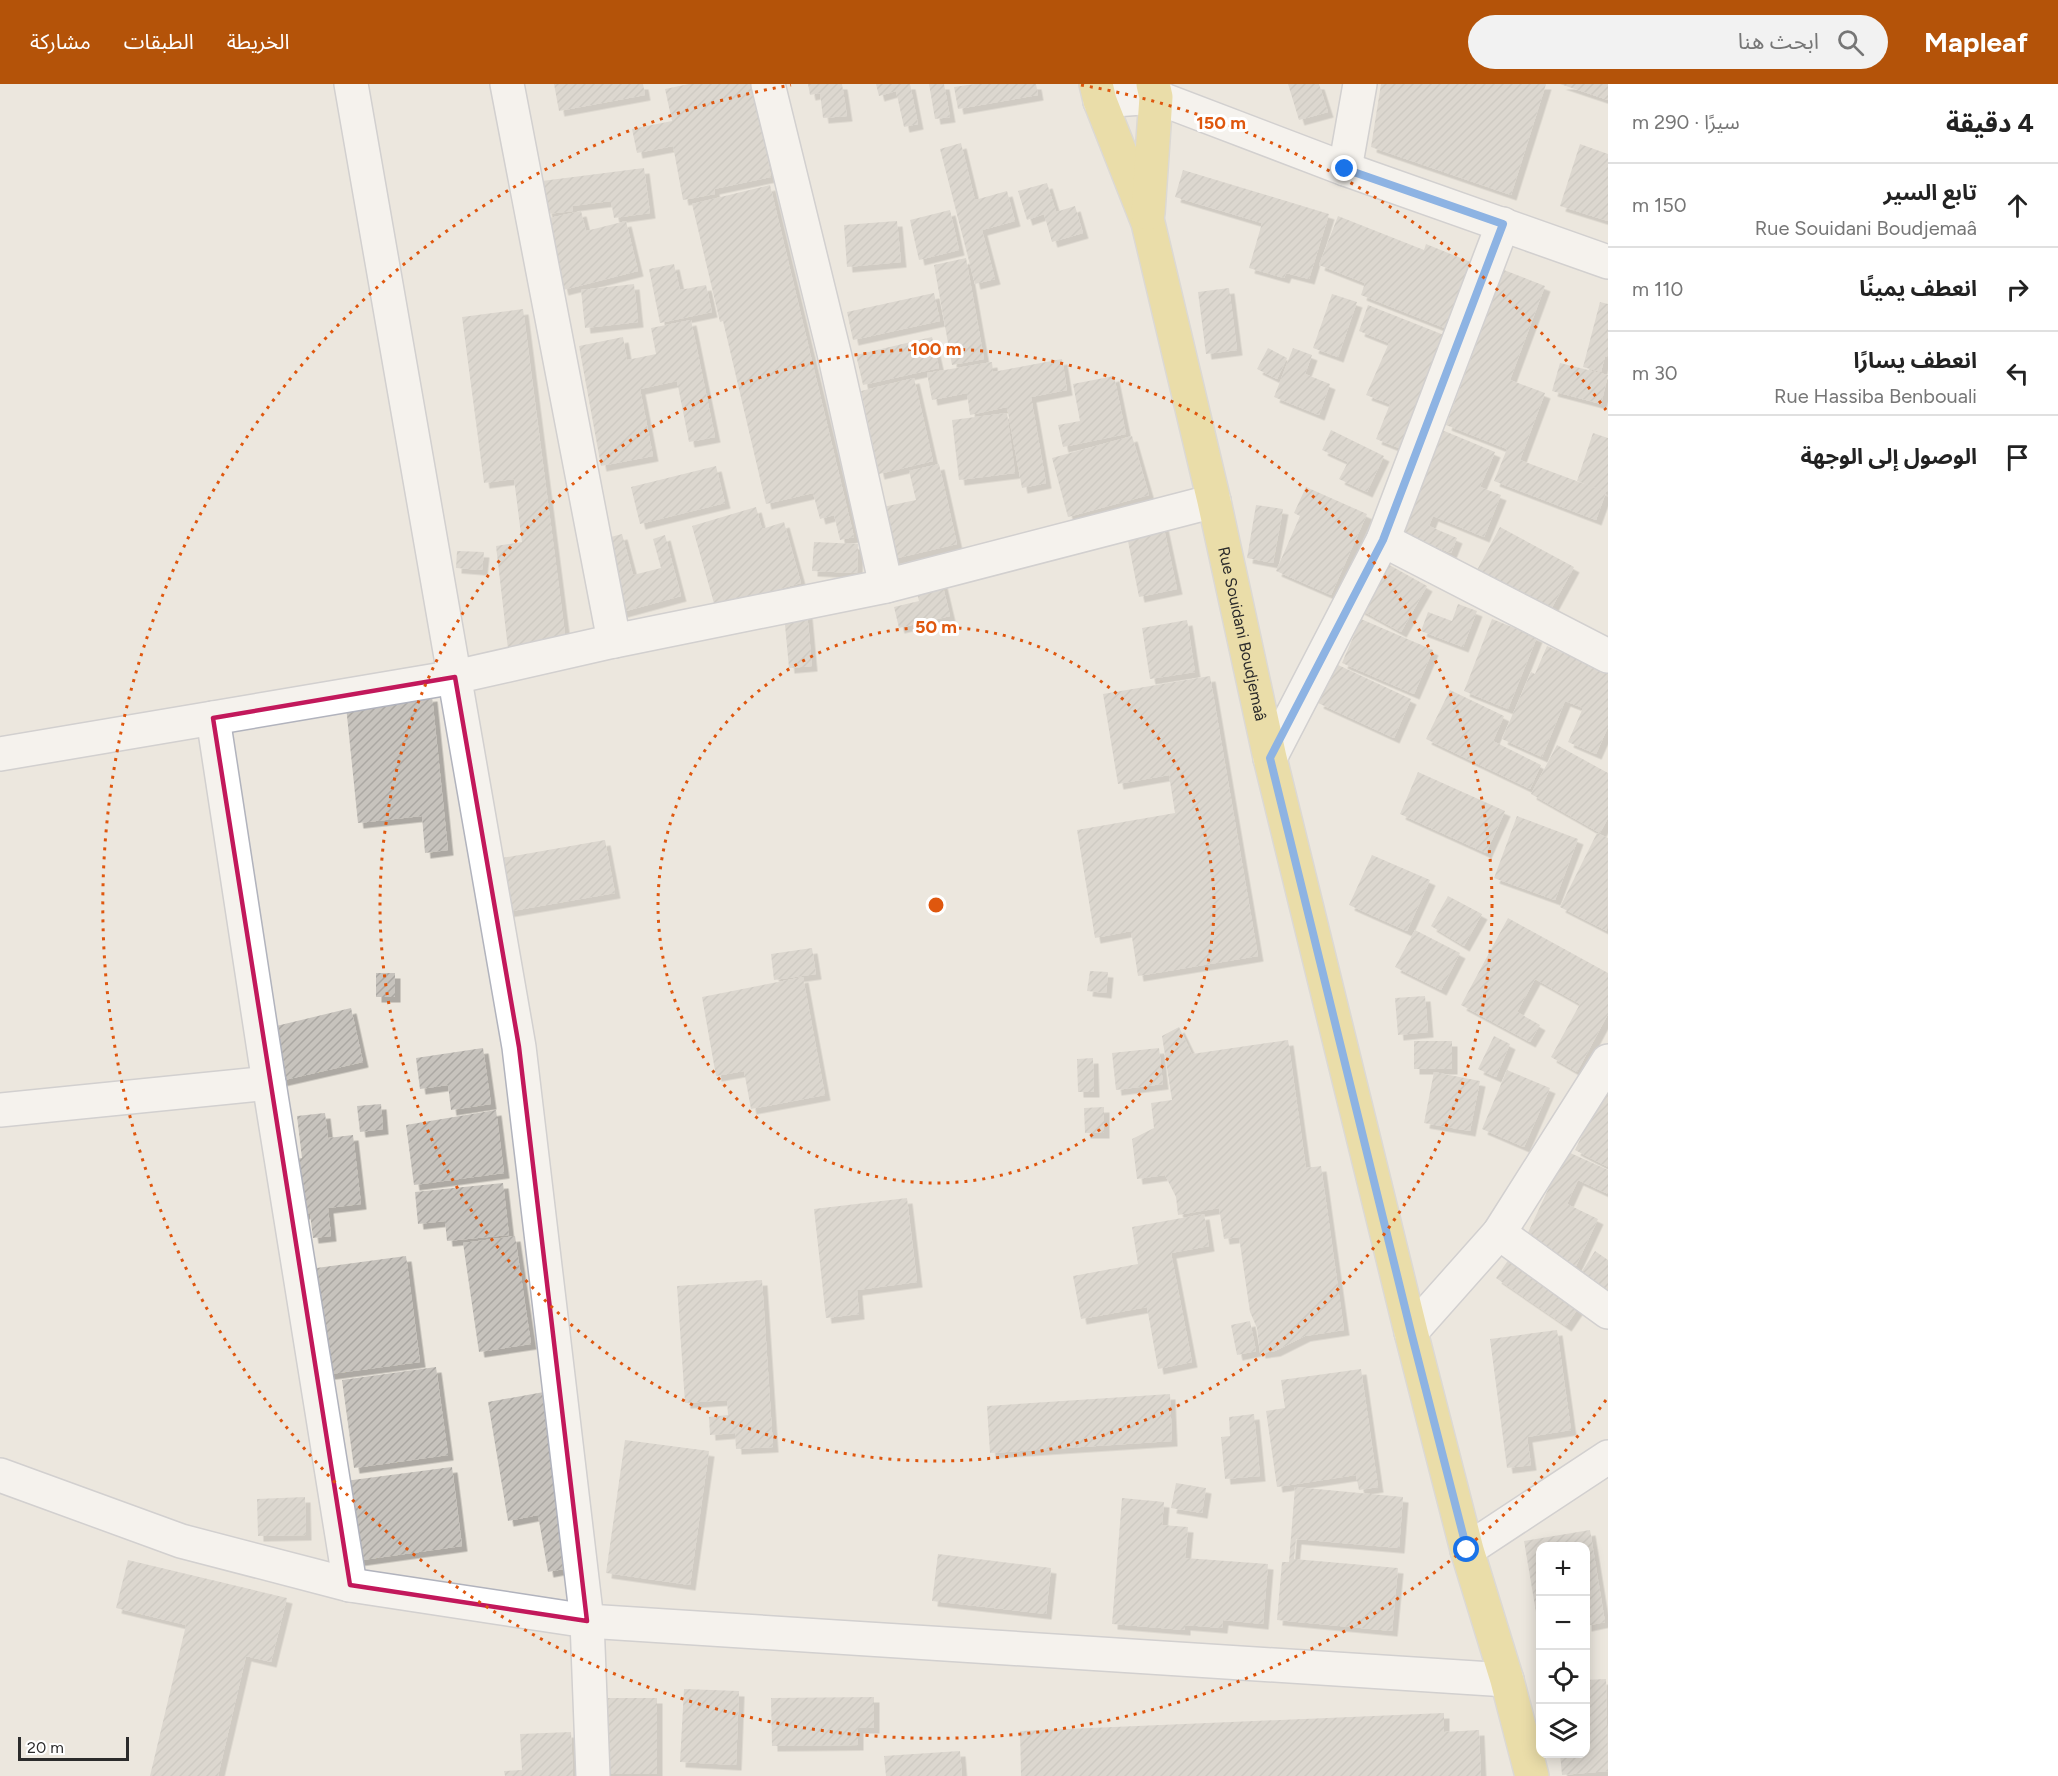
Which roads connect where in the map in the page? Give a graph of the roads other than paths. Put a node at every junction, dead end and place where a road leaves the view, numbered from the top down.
1 (351, 84) edge
2 (507, 84) edge
3 (768, 84) edge
4 (1360, 84) edge
5 (1154, 90) edge
6 (1098, 93) edge
7 (1345, 169) junction
8 (1148, 223) junction
9 (1503, 224) junction
10 (1608, 262) edge
11 (1214, 501) junction
12 (1383, 540) junction
13 (886, 586) junction
14 (614, 641) junction
15 (1608, 656) edge
16 (455, 677) junction
17 (213, 718) junction
18 (0, 754) edge
19 (1270, 758) junction
20 (1608, 1060) edge
21 (269, 1083) junction
22 (0, 1110) edge
23 (1499, 1233) junction
24 (1608, 1312) edge
25 (1411, 1332) junction
26 (1608, 1457) edge
27 (0, 1475) edge
28 (1467, 1550) junction
29 (350, 1585) junction
30 (587, 1621) junction
31 (1507, 1680) junction
32 (593, 1776) edge
33 (1532, 1776) edge

1 - 16 street
2 - 14 street
3 - 13 street
4 - 7 street
5 - 6 street
5 - 7 street
5 - 8 main road, Rue Souidani Boudjemaâ
6 - 8 main road, Rue Souidani Boudjemaâ
7 - 9 street
8 - 11 main road, Rue Souidani Boudjemaâ
9 - 10 street
9 - 12 street
11 - 13 street
11 - 19 main road, Rue Souidani Boudjemaâ
12 - 15 street
12 - 19 street
13 - 14 street
14 - 16 street
16 - 17 street
16 - 30 street
17 - 18 street
17 - 21 street
19 - 25 main road, Rue Souidani Boudjemaâ
20 - 23 street
21 - 22 street
21 - 29 street
23 - 24 street
23 - 25 street
25 - 28 main road, Rue Souidani Boudjemaâ
26 - 28 street
27 - 29 street
28 - 31 main road, Rue Souidani Boudjemaâ
29 - 30 street
30 - 31 street
30 - 32 street
31 - 33 main road, Rue Souidani Boudjemaâ

